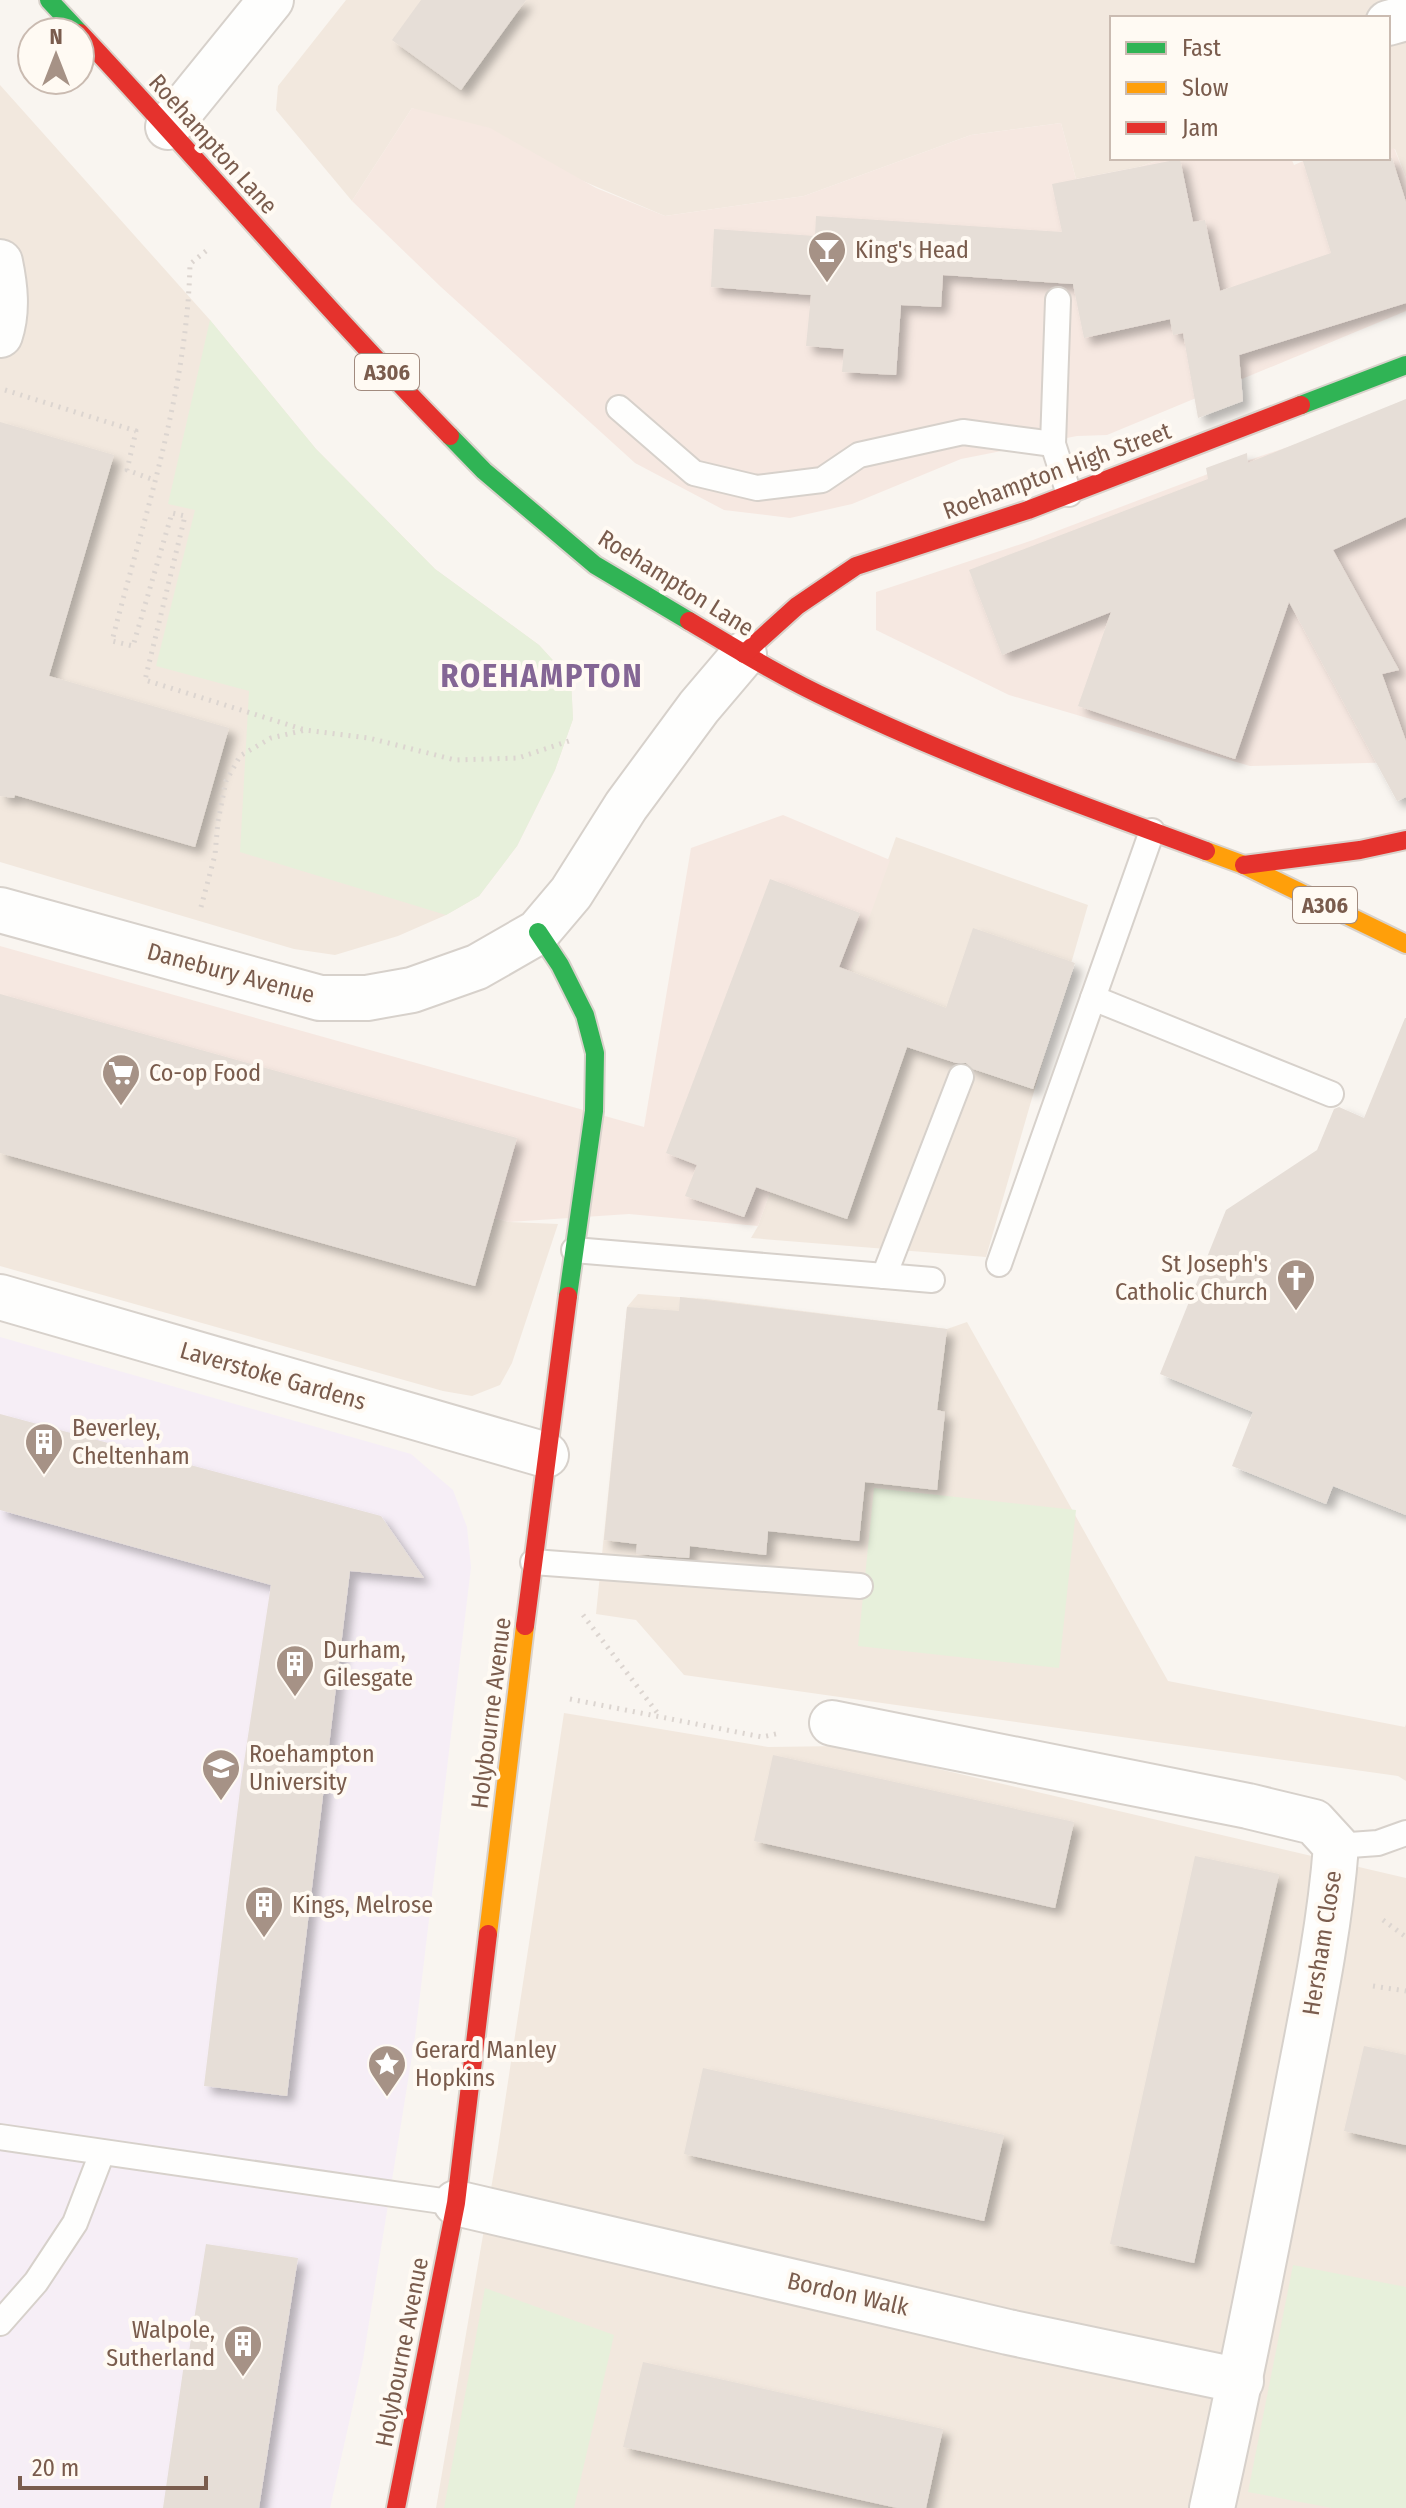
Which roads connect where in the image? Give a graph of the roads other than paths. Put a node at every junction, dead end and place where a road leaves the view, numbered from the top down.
1 (49, 0) edge
2 (271, 0) edge
3 (64, 16) edge
4 (96, 49) edge
5 (168, 127) junction
6 (0, 262) edge
7 (1058, 300) dead end
8 (0, 335) edge
9 (1406, 365) edge
10 (619, 408) dead end
11 (1053, 444) junction
12 (1069, 494) junction
13 (744, 654) junction
14 (1152, 831) junction
15 (1406, 840) edge
16 (1244, 865) junction
17 (0, 910) edge
18 (538, 932) junction
19 (1406, 944) edge
20 (1093, 998) junction
21 (961, 1077) dead end
22 (1331, 1094) dead end
23 (574, 1250) junction
24 (999, 1264) dead end
25 (884, 1276) junction
26 (932, 1280) dead end
27 (0, 1297) edge
28 (546, 1455) junction
29 (533, 1562) junction
30 (860, 1586) dead end
31 (832, 1723) road end
32 (1406, 1833) edge
33 (1336, 1846) junction
34 (0, 2137) edge
35 (102, 2153) junction
36 (456, 2203) junction
37 (0, 2323) edge
38 (1241, 2381) junction
39 (396, 2508) edge
40 (1212, 2508) edge

1 - 3 main road, Roehampton Lane / A306
2 - 5 street
4 - 5 main road, Roehampton Lane / A306
5 - 13 main road, Roehampton Lane / A306
6 - 8 street
7 - 11 lane
9 - 12 main road, Roehampton High Street
10 - 11 lane
11 - 12 lane
12 - 13 main road, Roehampton High Street
13 - 14 main road, Roehampton Lane / A306
13 - 18 street, Danebury Avenue
14 - 16 main road, Roehampton Lane / A306
14 - 20 lane
15 - 16 main road
16 - 19 main road, Roehampton Lane / A306
17 - 18 street, Danebury Avenue
18 - 23 main road, Holybourne Avenue
20 - 22 lane
20 - 24 lane
21 - 25 lane
23 - 25 lane
23 - 28 main road, Holybourne Avenue
25 - 26 lane
27 - 28 street, Laverstoke Gardens
28 - 29 main road, Holybourne Avenue
29 - 30 lane
29 - 36 main road, Holybourne Avenue
31 - 33 street, Hersham Close
32 - 33 lane
33 - 38 street, Hersham Close
34 - 35 lane
35 - 36 lane
35 - 37 lane
36 - 38 street, Bordon Walk
36 - 39 main road, Holybourne Avenue
38 - 40 street, Hersham Close

